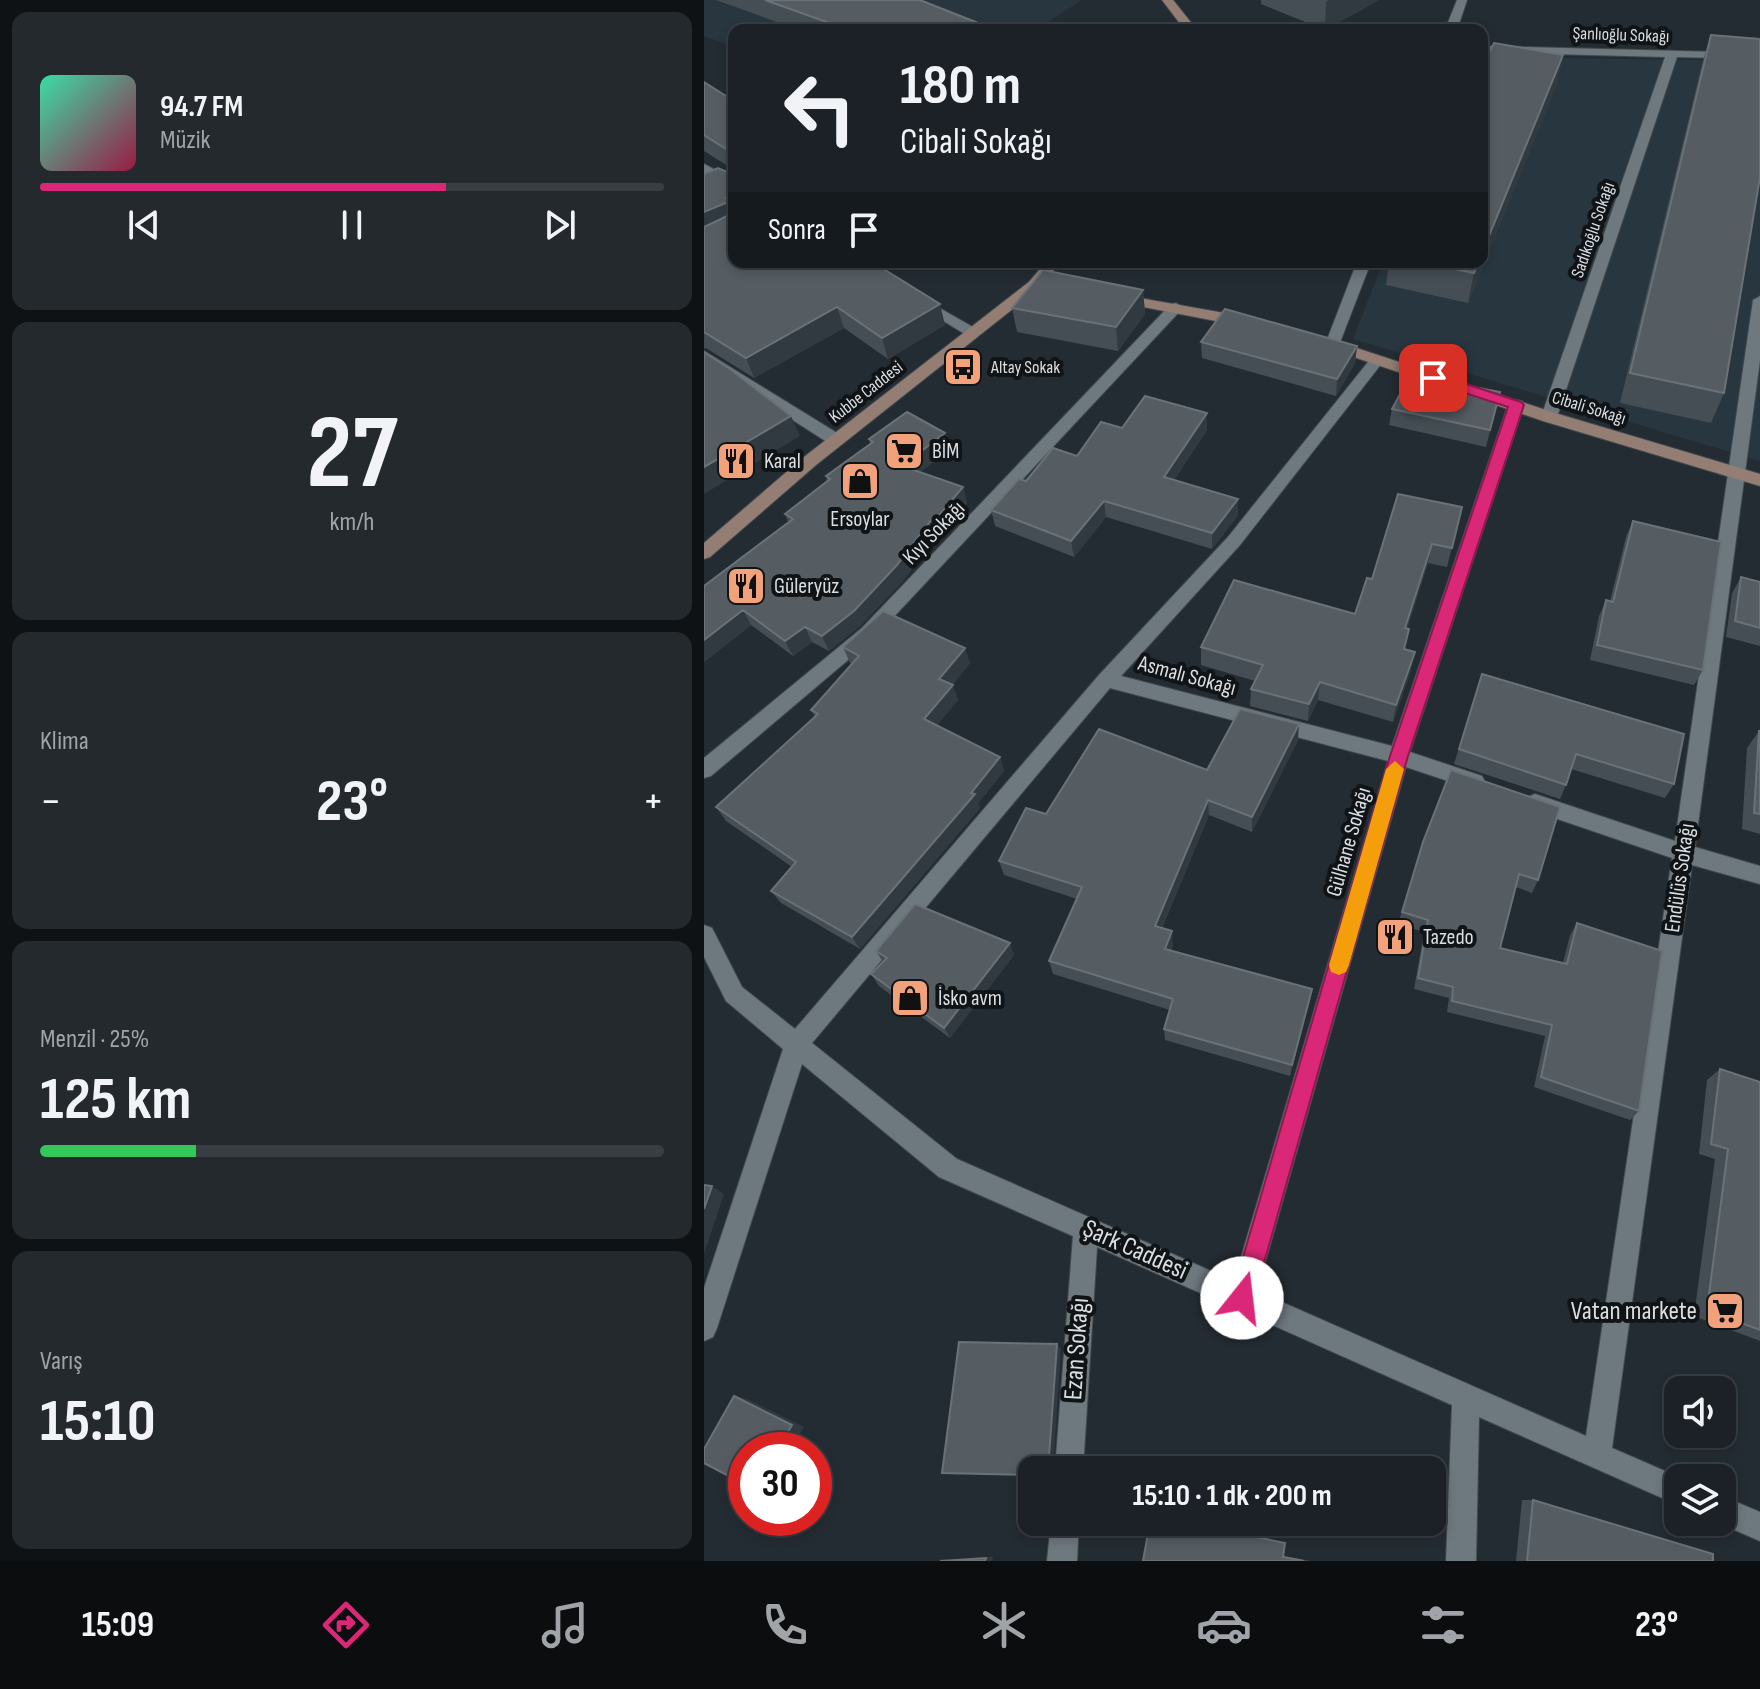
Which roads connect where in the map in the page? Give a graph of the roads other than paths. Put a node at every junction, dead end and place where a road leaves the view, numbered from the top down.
1 (1167, 0) edge
2 (1462, 0) edge
3 (1186, 24) edge
4 (1453, 24) edge
5 (1488, 49) edge
6 (1672, 54) junction
7 (1760, 56) edge
8 (704, 168) edge
9 (728, 182) edge
10 (1050, 268) edge
11 (1361, 268) edge
12 (909, 294) edge
13 (1097, 295) edge
14 (1760, 300) edge
15 (1176, 307) junction
16 (1266, 327) edge
17 (973, 333) junction
18 (704, 356) edge
19 (1377, 360) junction
20 (1516, 405) junction
21 (1549, 417) junction
22 (836, 440) junction
23 (1738, 474) junction
24 (1760, 480) edge
25 (704, 553) edge
26 (1106, 680) junction
27 (1399, 756) junction
28 (704, 770) edge
29 (1489, 787) edge
30 (1519, 797) edge
31 (1684, 853) junction
32 (1760, 875) edge
33 (704, 935) edge
34 (796, 1045) junction
35 (1086, 1229) junction
36 (1242, 1298) junction
37 (704, 1328) edge
38 (1466, 1398) junction
39 (1597, 1455) junction
40 (1070, 1456) edge
41 (1664, 1485) edge
42 (1736, 1516) edge
43 (1760, 1527) edge
44 (1064, 1536) edge
45 (1062, 1561) edge
46 (1461, 1561) edge

1 - 3 street
2 - 4 street
5 - 6 street, Şanlıoğlu Sokağı
6 - 7 street, Şanlıoğlu Sokağı
6 - 21 street, Sadıkoğlu Sokağı
8 - 9 street
10 - 17 street, Kubbe Caddesi
11 - 19 street, Cibali Sokağı
12 - 17 street
13 - 15 street
14 - 23 street, Endülüs Sokağı
15 - 16 street
15 - 28 street, Kıyı Sokağı
17 - 22 street, Kubbe Caddesi
18 - 22 street
19 - 20 street, Cibali Sokağı
19 - 26 street
20 - 21 street, Cibali Sokağı
20 - 27 street, Gülhane Sokağı
21 - 23 street, Cibali Sokağı
22 - 25 street, Kubbe Caddesi
23 - 24 street, Cibali Sokağı
23 - 31 street, Endülüs Sokağı
26 - 27 street, Asmalı Sokağı
26 - 34 street
27 - 29 street, Asmalı Sokağı
27 - 36 street, Gülhane Sokağı
30 - 31 street
31 - 32 street
31 - 39 street, Endülüs Sokağı
33 - 34 street, Şark Caddesi
34 - 35 street, Şark Caddesi
34 - 37 street
35 - 36 street, Şark Caddesi
35 - 40 street, Ezan Sokağı
36 - 38 street, Şark Caddesi
38 - 39 street, Şark Caddesi
38 - 46 street
39 - 41 street, Şark Caddesi
42 - 43 street
44 - 45 street

